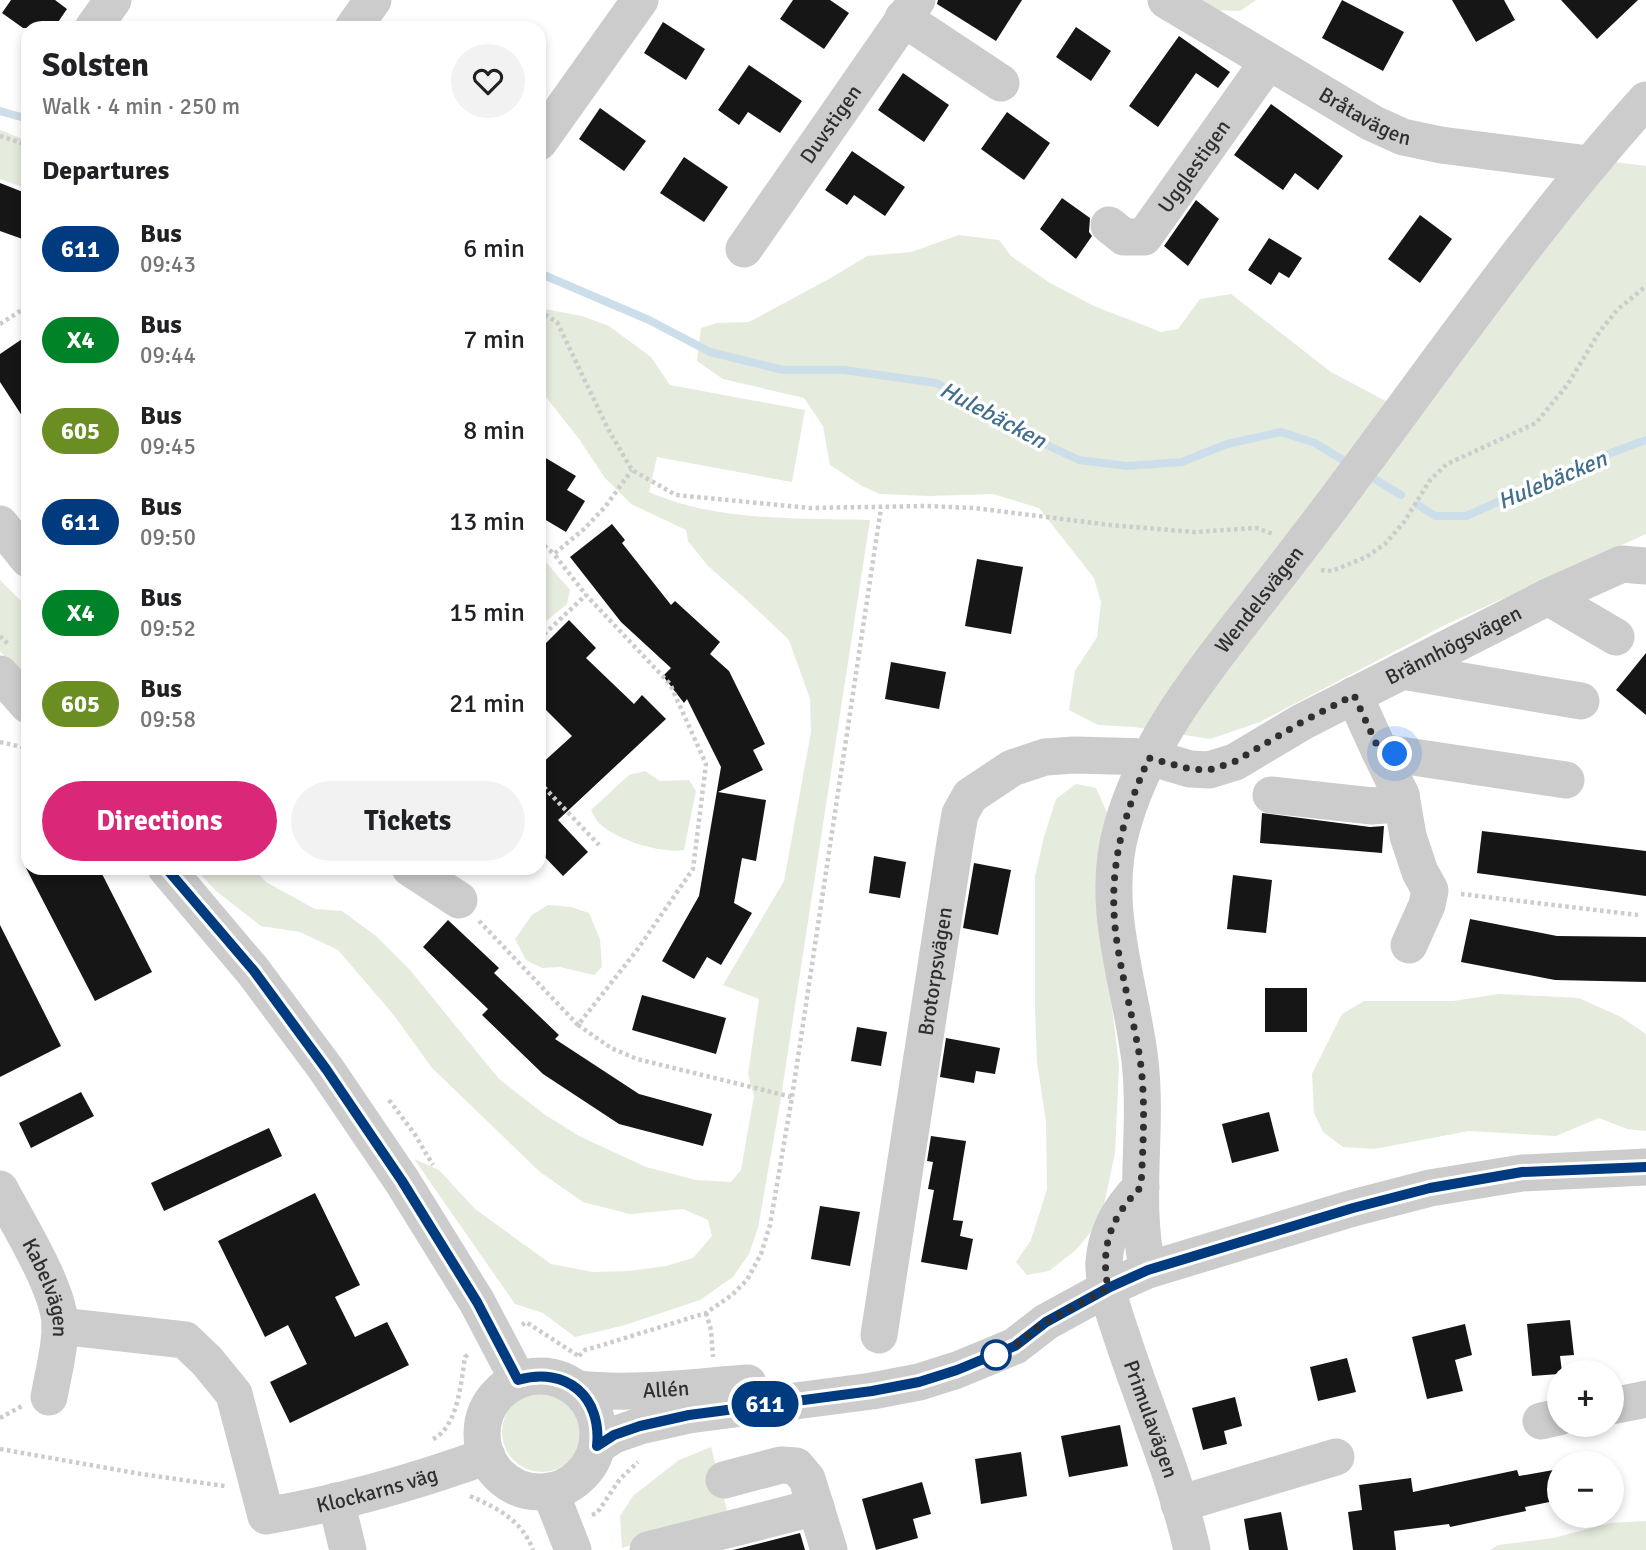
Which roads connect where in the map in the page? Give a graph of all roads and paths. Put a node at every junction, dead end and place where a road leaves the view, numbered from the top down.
1 (113, 0) edge
2 (373, 0) edge
3 (640, 0) edge
4 (1166, 0) edge
5 (910, 9) edge
6 (98, 21) edge
7 (359, 21) edge
8 (1268, 62) junction
9 (1000, 83) dead end
10 (1646, 100) edge
11 (546, 132) edge
12 (0, 136) edge
13 (21, 143) edge
14 (1588, 164) junction
15 (1109, 225) dead end
16 (744, 249) dead end
17 (1646, 286) edge
18 (21, 310) edge
19 (546, 315) edge
20 (0, 324) edge
21 (632, 470) junction
22 (881, 508) junction
23 (0, 524) edge
24 (546, 547) edge
25 (21, 550) edge
26 (1294, 552) junction
27 (554, 554) junction
28 (1646, 566) edge
29 (586, 595) junction
30 (1548, 597) junction
31 (546, 632) edge
32 (1616, 638) dead end
33 (1402, 671) junction
34 (0, 674) edge
35 (1354, 695) junction
36 (1581, 701) dead end
37 (18, 709) edge
38 (0, 742) edge
39 (21, 747) edge
40 (1380, 752) junction
41 (1149, 758) junction
42 (1566, 780) dead end
43 (546, 789) edge
44 (1401, 795) junction
45 (1272, 796) dead end
46 (599, 845) dead end
47 (172, 875) edge
48 (421, 875) edge
49 (1430, 890) junction
50 (459, 900) joint
51 (1637, 915) dead end
52 (1409, 945) dead end
53 (578, 1025) junction
54 (792, 1097) junction
55 (1646, 1167) edge
56 (1141, 1187) junction
57 (0, 1189) edge
58 (1148, 1270) junction
59 (1108, 1288) junction
60 (706, 1314) junction
61 (60, 1326) junction
62 (1039, 1326) junction
63 (879, 1335) dead end
64 (495, 1339) junction
65 (712, 1348) dead end
66 (581, 1368) junction
67 (518, 1380) junction
68 (49, 1397) dead end
69 (1646, 1399) edge
70 (1624, 1404) edge
71 (597, 1446) junction
72 (0, 1449) edge
73 (1336, 1457) dead end
74 (471, 1462) junction
75 (724, 1480) dead end
76 (550, 1491) junction
77 (336, 1501) junction
78 (262, 1502) junction
79 (1179, 1504) junction
80 (816, 1507) junction
81 (348, 1550) edge
82 (533, 1550) edge
83 (573, 1550) edge
84 (648, 1550) edge
85 (829, 1550) edge
86 (1192, 1550) edge

1 - 6 street
2 - 7 street
3 - 11 street
4 - 8 street, Bråtavägen
5 - 9 street
5 - 16 street, Duvstigen
8 - 14 street, Bråtavägen
8 - 15 street, Ugglestigen
10 - 14 street, Wendelsvägen
12 - 13 path
14 - 26 street, Wendelsvägen
17 - 26 path
18 - 20 path
19 - 21 path
21 - 22 path
21 - 27 path
22 - 26 path
22 - 54 path
23 - 25 street
24 - 27 path
26 - 41 street, Wendelsvägen
27 - 29 path
28 - 30 street, Brännhögsvägen
29 - 31 path
29 - 53 path
30 - 32 street
30 - 33 street, Brännhögsvägen
33 - 35 street, Brännhögsvägen
33 - 36 street
34 - 37 street
35 - 40 street
35 - 41 street, Brännhögsvägen
38 - 39 path
40 - 42 street
40 - 44 street
41 - 56 street, Wendelsvägen
41 - 63 street, Brotorpsvägen
43 - 46 path
44 - 45 street
44 - 49 street
47 - 64 street
48 - 50 street
49 - 51 path
49 - 52 street
50 - 53 path
53 - 54 path
54 - 60 path
55 - 58 street, Allén
56 - 58 street, Wendelsvägen
56 - 59 street
57 - 61 street, Kabelvägen
58 - 59 street, Allén
59 - 62 street, Allén
59 - 79 street, Primulavägen
60 - 65 path
60 - 66 path
61 - 68 street, Kabelvägen
61 - 78 street
62 - 66 street, Allén
62 - 71 street, Allén
64 - 66 path
64 - 67 street
64 - 74 path
66 - 67 street
66 - 71 street
67 - 74 street
69 - 70 street
71 - 76 street
72 - 78 path
73 - 79 street
74 - 76 street
74 - 77 street, Klockarns väg
74 - 82 path
75 - 80 street
76 - 83 street
77 - 78 street, Klockarns väg
77 - 81 street
79 - 86 street, Primulavägen
80 - 84 street
80 - 85 street

